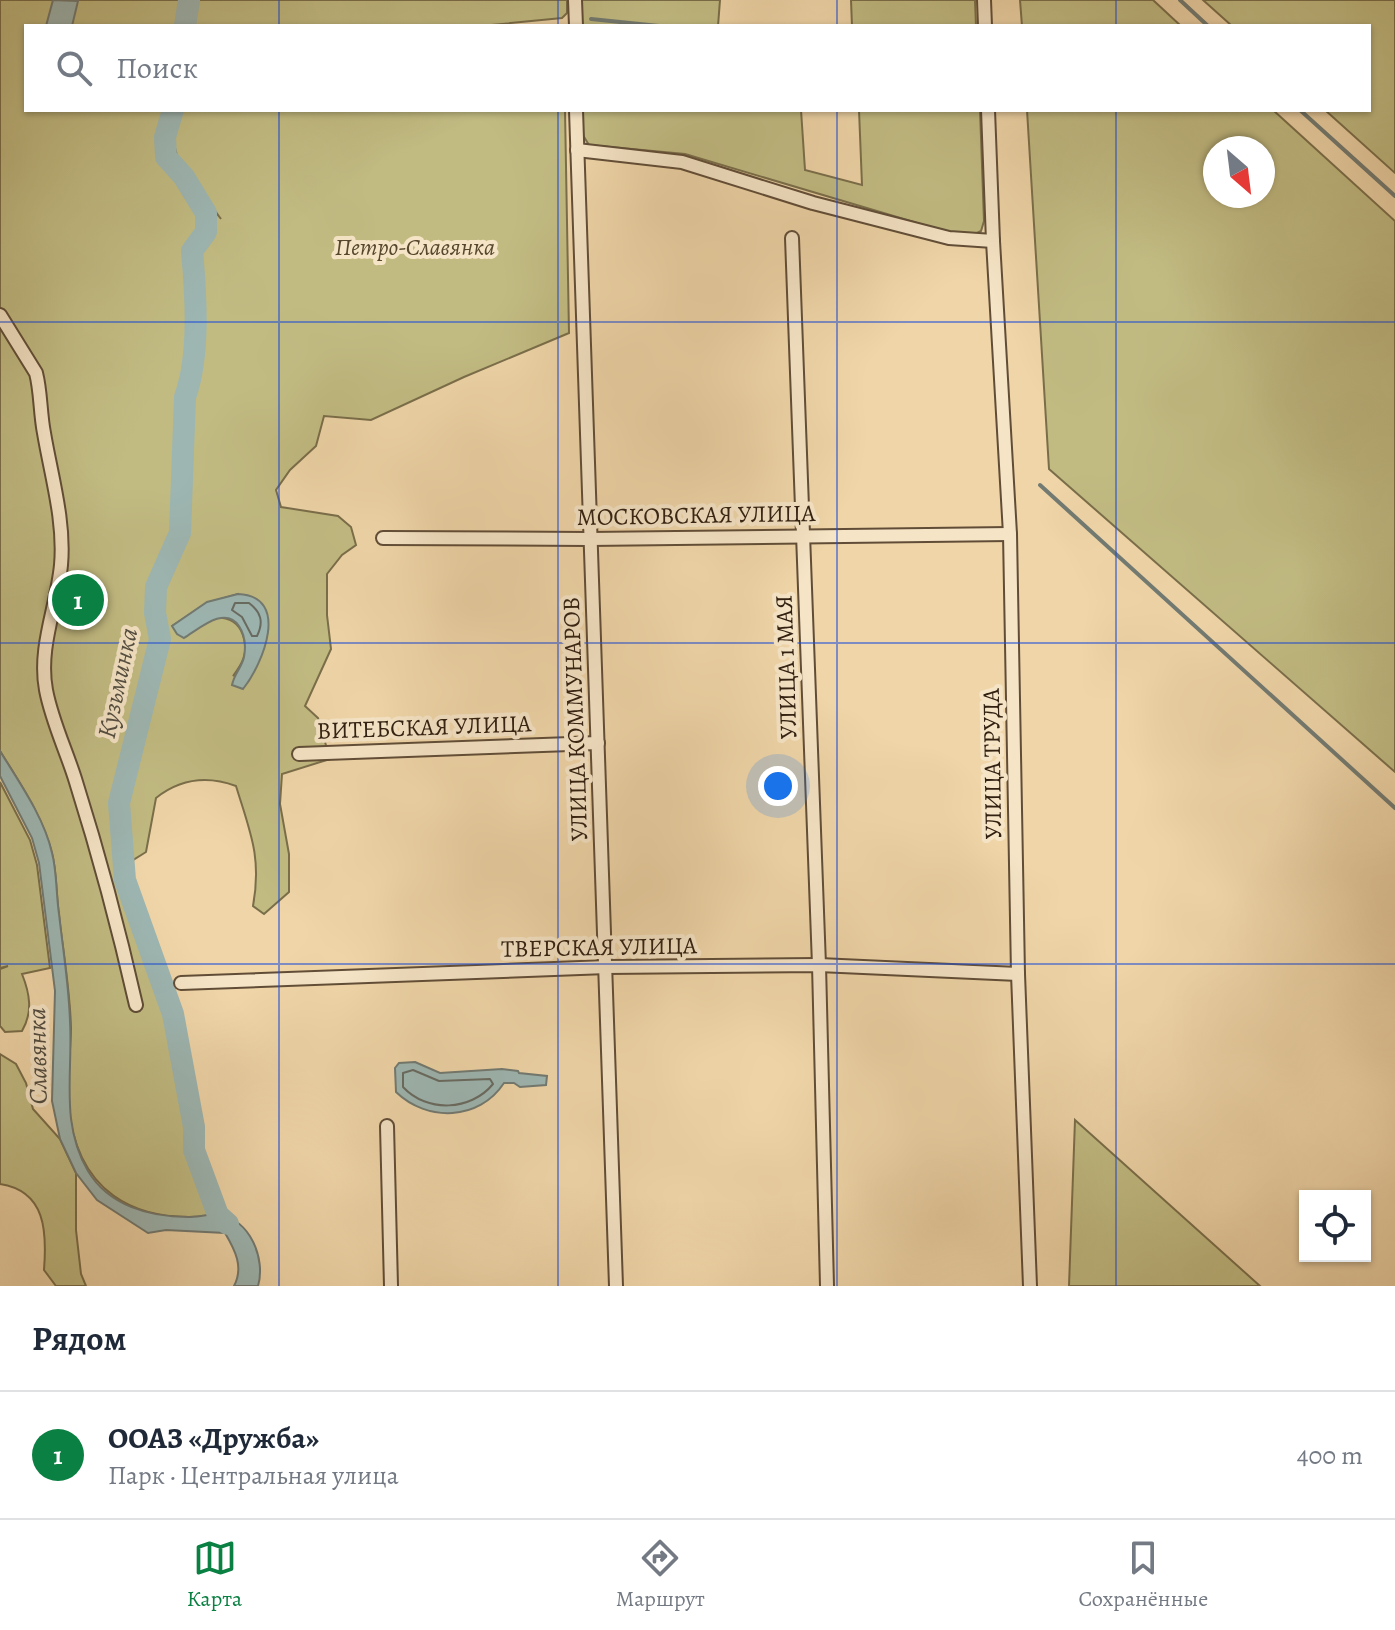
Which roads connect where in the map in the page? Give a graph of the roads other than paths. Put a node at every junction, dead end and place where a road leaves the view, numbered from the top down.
1 (575, 0) edge
2 (984, 0) edge
3 (576, 24) edge
4 (985, 24) edge
5 (576, 112) edge
6 (988, 112) edge
7 (577, 150) junction
8 (792, 238) dead end
9 (993, 241) junction
10 (0, 315) edge
11 (1010, 534) junction
12 (803, 536) junction
13 (383, 538) dead end
14 (589, 539) junction
15 (598, 743) junction
16 (299, 754) dead end
17 (819, 965) junction
18 (607, 967) junction
19 (1018, 974) junction
20 (181, 983) dead end
21 (136, 1005) dead end
22 (387, 1126) dead end
23 (391, 1286) edge
24 (616, 1286) edge
25 (827, 1286) edge
26 (1030, 1286) edge

1 - 3 street
2 - 4 street
5 - 7 street, УЛИЦА КОММУНАРОВ
6 - 9 street, УЛИЦА ТРУДА
7 - 9 street
7 - 14 street, УЛИЦА КОММУНАРОВ
8 - 12 street, УЛИЦА 1 МАЯ
9 - 11 street, УЛИЦА ТРУДА
10 - 21 street
11 - 12 street, МОСКОВСКАЯ УЛИЦА
11 - 19 street, УЛИЦА ТРУДА
12 - 14 street, МОСКОВСКАЯ УЛИЦА
12 - 17 street, УЛИЦА 1 МАЯ
13 - 14 street, МОСКОВСКАЯ УЛИЦА
14 - 15 street, УЛИЦА КОММУНАРОВ
15 - 16 street, ВИТЕБСКАЯ УЛИЦА
15 - 18 street, УЛИЦА КОММУНАРОВ
17 - 18 street, ТВЕРСКАЯ УЛИЦА
17 - 19 street, ТВЕРСКАЯ УЛИЦА
17 - 25 street, УЛИЦА 1 МАЯ
18 - 20 street, ТВЕРСКАЯ УЛИЦА
18 - 24 street, УЛИЦА КОММУНАРОВ
19 - 26 street, УЛИЦА ТРУДА
22 - 23 street

